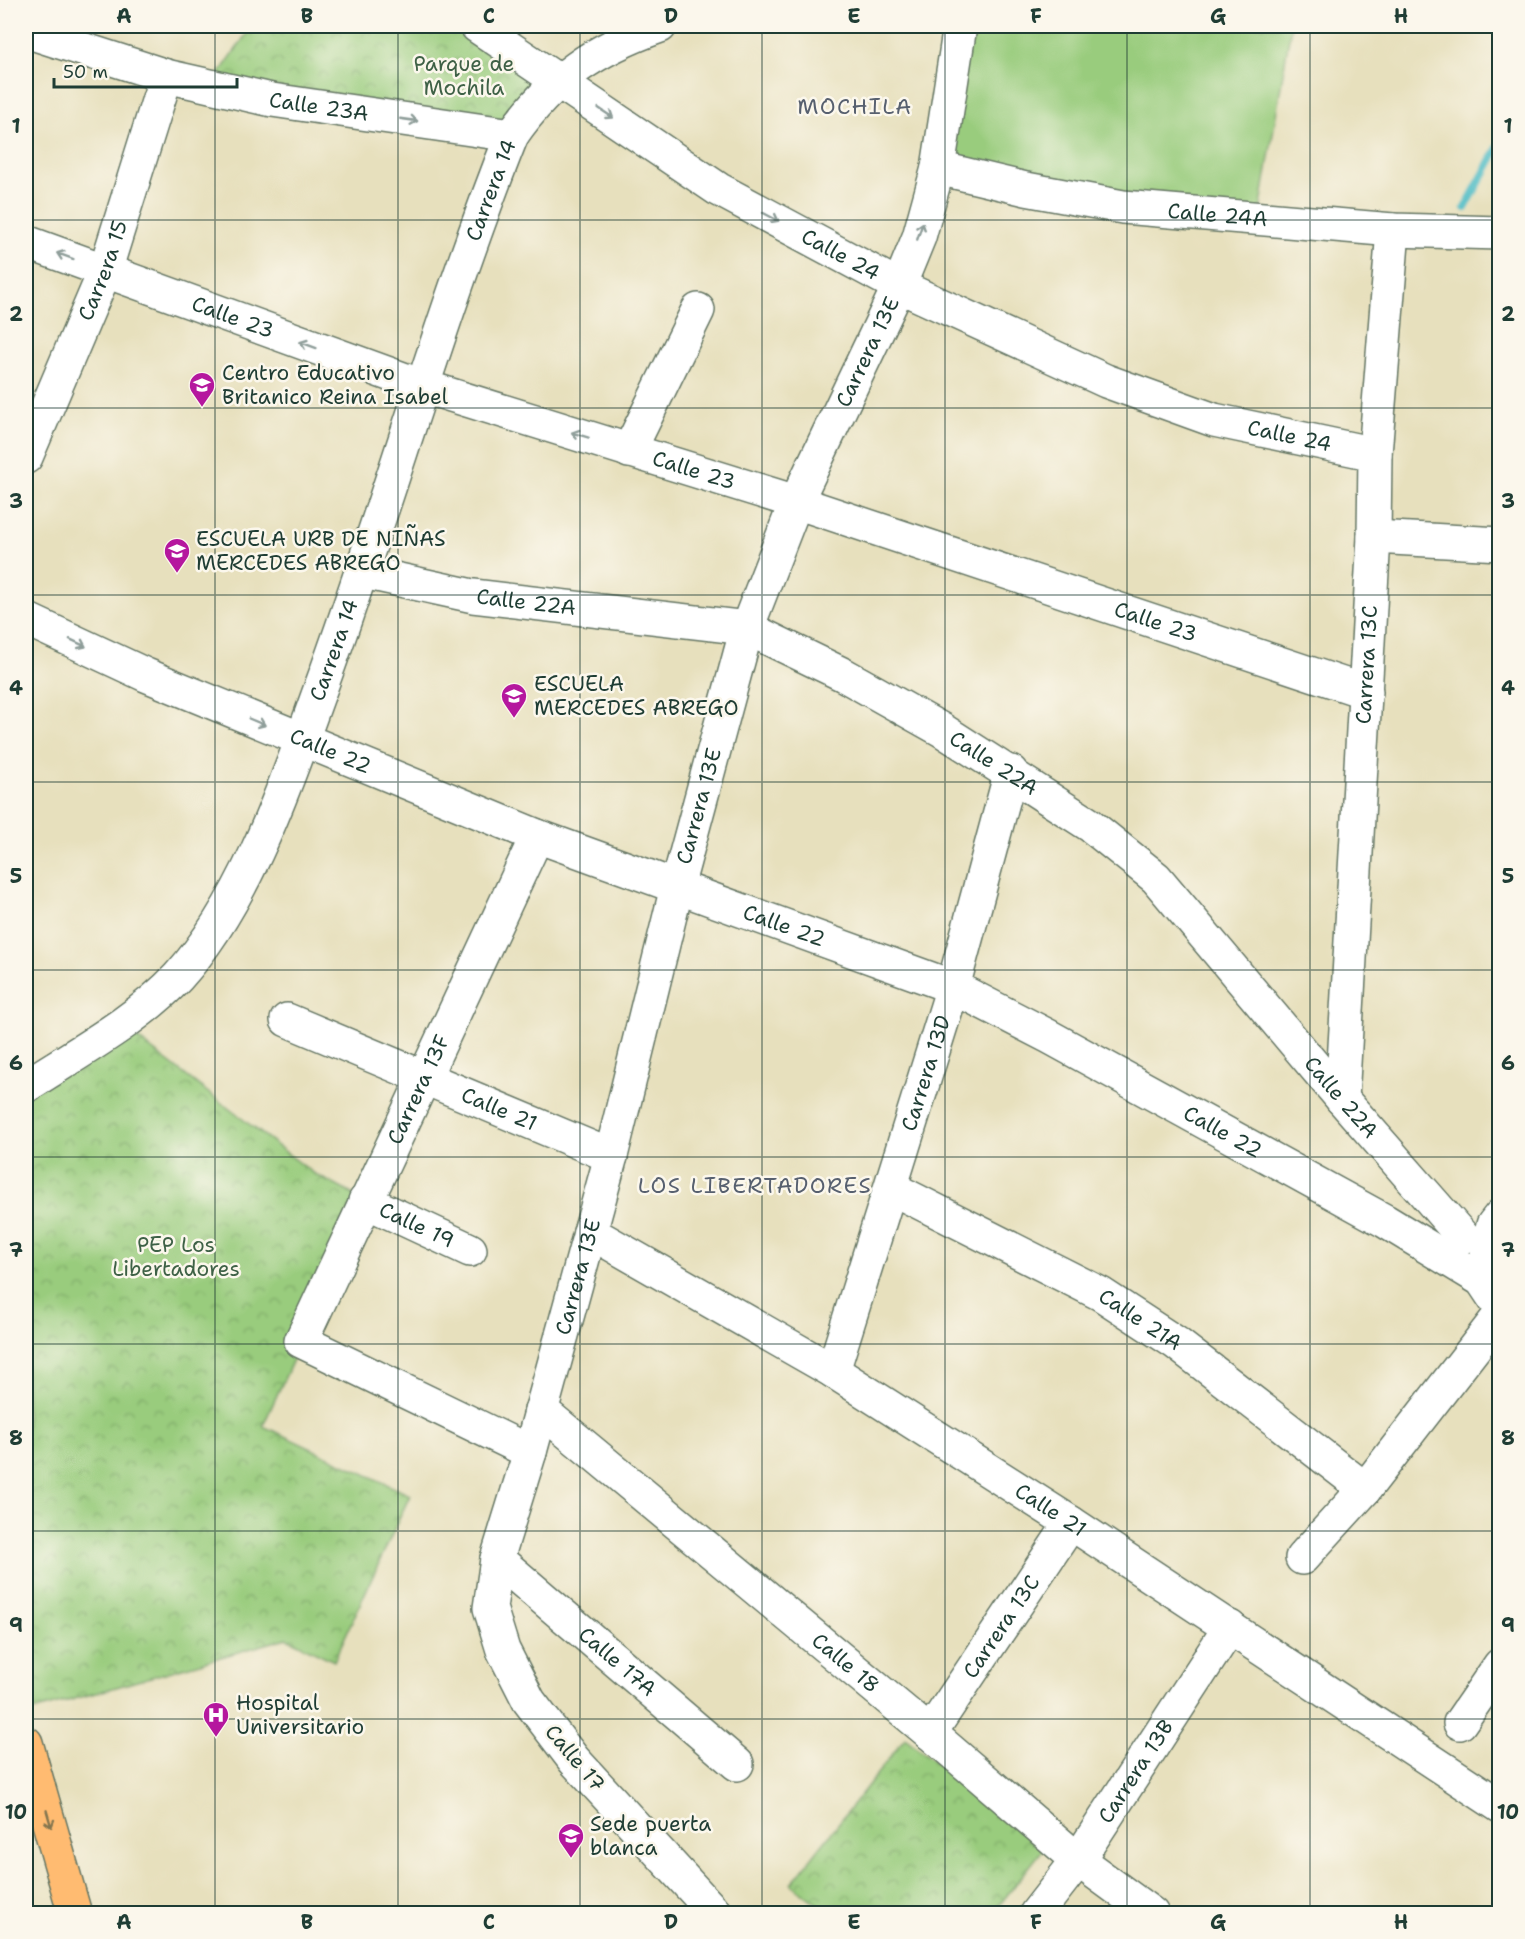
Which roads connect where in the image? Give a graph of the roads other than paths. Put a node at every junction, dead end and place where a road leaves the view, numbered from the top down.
1 (477, 26) edge
2 (660, 26) edge
3 (960, 26) edge
4 (26, 31) edge
5 (166, 76) junction
6 (558, 80) junction
7 (512, 135) junction
8 (938, 168) junction
9 (1393, 230) junction
10 (1500, 233) edge
11 (26, 242) edge
12 (105, 271) junction
13 (899, 286) junction
14 (698, 310) dead end
15 (422, 386) junction
16 (629, 451) junction
17 (1375, 454) junction
18 (26, 457) edge
19 (796, 502) junction
20 (1374, 537) junction
21 (1500, 544) edge
22 (363, 572) junction
23 (26, 619) edge
24 (747, 628) junction
25 (1366, 692) junction
26 (302, 741) junction
27 (1011, 772) junction
28 (537, 836) junction
29 (677, 887) junction
30 (953, 987) junction
31 (287, 1020) dead end
32 (425, 1078) junction
33 (26, 1086) edge
34 (1342, 1099) junction
35 (611, 1156) junction
36 (1418, 1183) junction
37 (891, 1188) junction
38 (365, 1201) junction
39 (1385, 1221) junction
40 (590, 1232) junction
41 (1473, 1232) edge
42 (470, 1250) dead end
43 (1482, 1280) junction
44 (1500, 1307) edge
45 (1500, 1315) edge
46 (833, 1371) junction
47 (541, 1410) junction
48 (530, 1452) junction
49 (1365, 1489) junction
50 (1071, 1523) junction
51 (1302, 1558) dead end
52 (497, 1559) junction
53 (490, 1608) joint
54 (1230, 1627) junction
55 (1500, 1665) edge
56 (1460, 1723) dead end
57 (930, 1733) junction
58 (26, 1743) edge
59 (737, 1764) dead end
60 (1500, 1806) edge
61 (1078, 1860) junction
62 (75, 1914) edge
63 (717, 1914) edge
64 (1036, 1914) edge
65 (1152, 1914) edge

1 - 6 street, Calle 24
2 - 6 street, Carrera 14
3 - 8 street, Carrera 13E
4 - 5 street, Calle 23A
5 -> 7 street, Calle 23A
5 - 12 street, Carrera 15
6 - 7 street, Carrera 14
6 -> 13 street, Calle 24
7 - 15 street, Carrera 14
8 - 9 street, Calle 24A
13 -> 8 street, Carrera 13E
9 - 10 street, Calle 24A
9 - 17 street, Carrera 13C
12 -> 11 street, Calle 23
15 -> 12 street, Calle 23
12 - 18 street, Carrera 15
13 - 17 street, Calle 24
13 - 19 street, Carrera 13E
14 - 16 street
16 -> 15 street, Calle 23
15 - 22 street, Carrera 14
16 - 19 street, Calle 23
17 - 20 street, Carrera 13C
19 - 24 street, Carrera 13E
19 - 25 street, Calle 23
20 - 21 street
20 - 25 street, Carrera 13C
22 - 24 street, Calle 22A
22 - 26 street, Carrera 14
23 -> 26 street, Calle 22
24 - 27 street, Calle 22A
24 - 29 street, Carrera 13E
25 - 34 street, Carrera 13C
26 - 28 street, Calle 22
26 - 33 street, Carrera 14
27 - 30 street, Carrera 13D
27 - 34 street, Calle 22A
28 - 29 street, Calle 22
28 - 32 street, Carrera 13F
29 - 30 street, Calle 22
29 - 35 street, Carrera 13E
30 - 37 street, Carrera 13D
30 - 39 street, Calle 22
31 - 32 street, Calle 21
32 - 35 street, Calle 21
32 - 38 street, Carrera 13F
34 - 36 street, Calle 22A
35 - 40 street, Carrera 13E
36 - 39 street
36 - 41 street, Calle 22A
37 - 46 street, Carrera 13D
37 - 49 street, Calle 21A
38 - 42 street, Calle 19
38 - 48 street, Carrera 13F
39 - 41 street, Calle 22
40 - 46 street, Calle 21
40 - 47 street, Carrera 13E
41 - 43 street
41 - 43 street, Calle 22
43 - 44 street, Calle 22
45 - 49 street
46 - 50 street, Calle 21
47 - 48 street, Carrera 13E
47 - 57 street, Calle 18
48 - 52 street, Carrera 13E
49 - 51 street
50 - 54 street, Calle 21
50 - 57 street, Carrera 13C
52 - 53 street, Carrera 13E
52 - 59 street, Calle 17A
53 - 63 street, Calle 17
54 - 60 street, Calle 21
54 - 61 street, Carrera 13B
55 - 56 street
57 - 61 street, Calle 18
58 -> 62 main road
61 - 64 street, Carrera 13B
61 - 65 street, Calle 18

